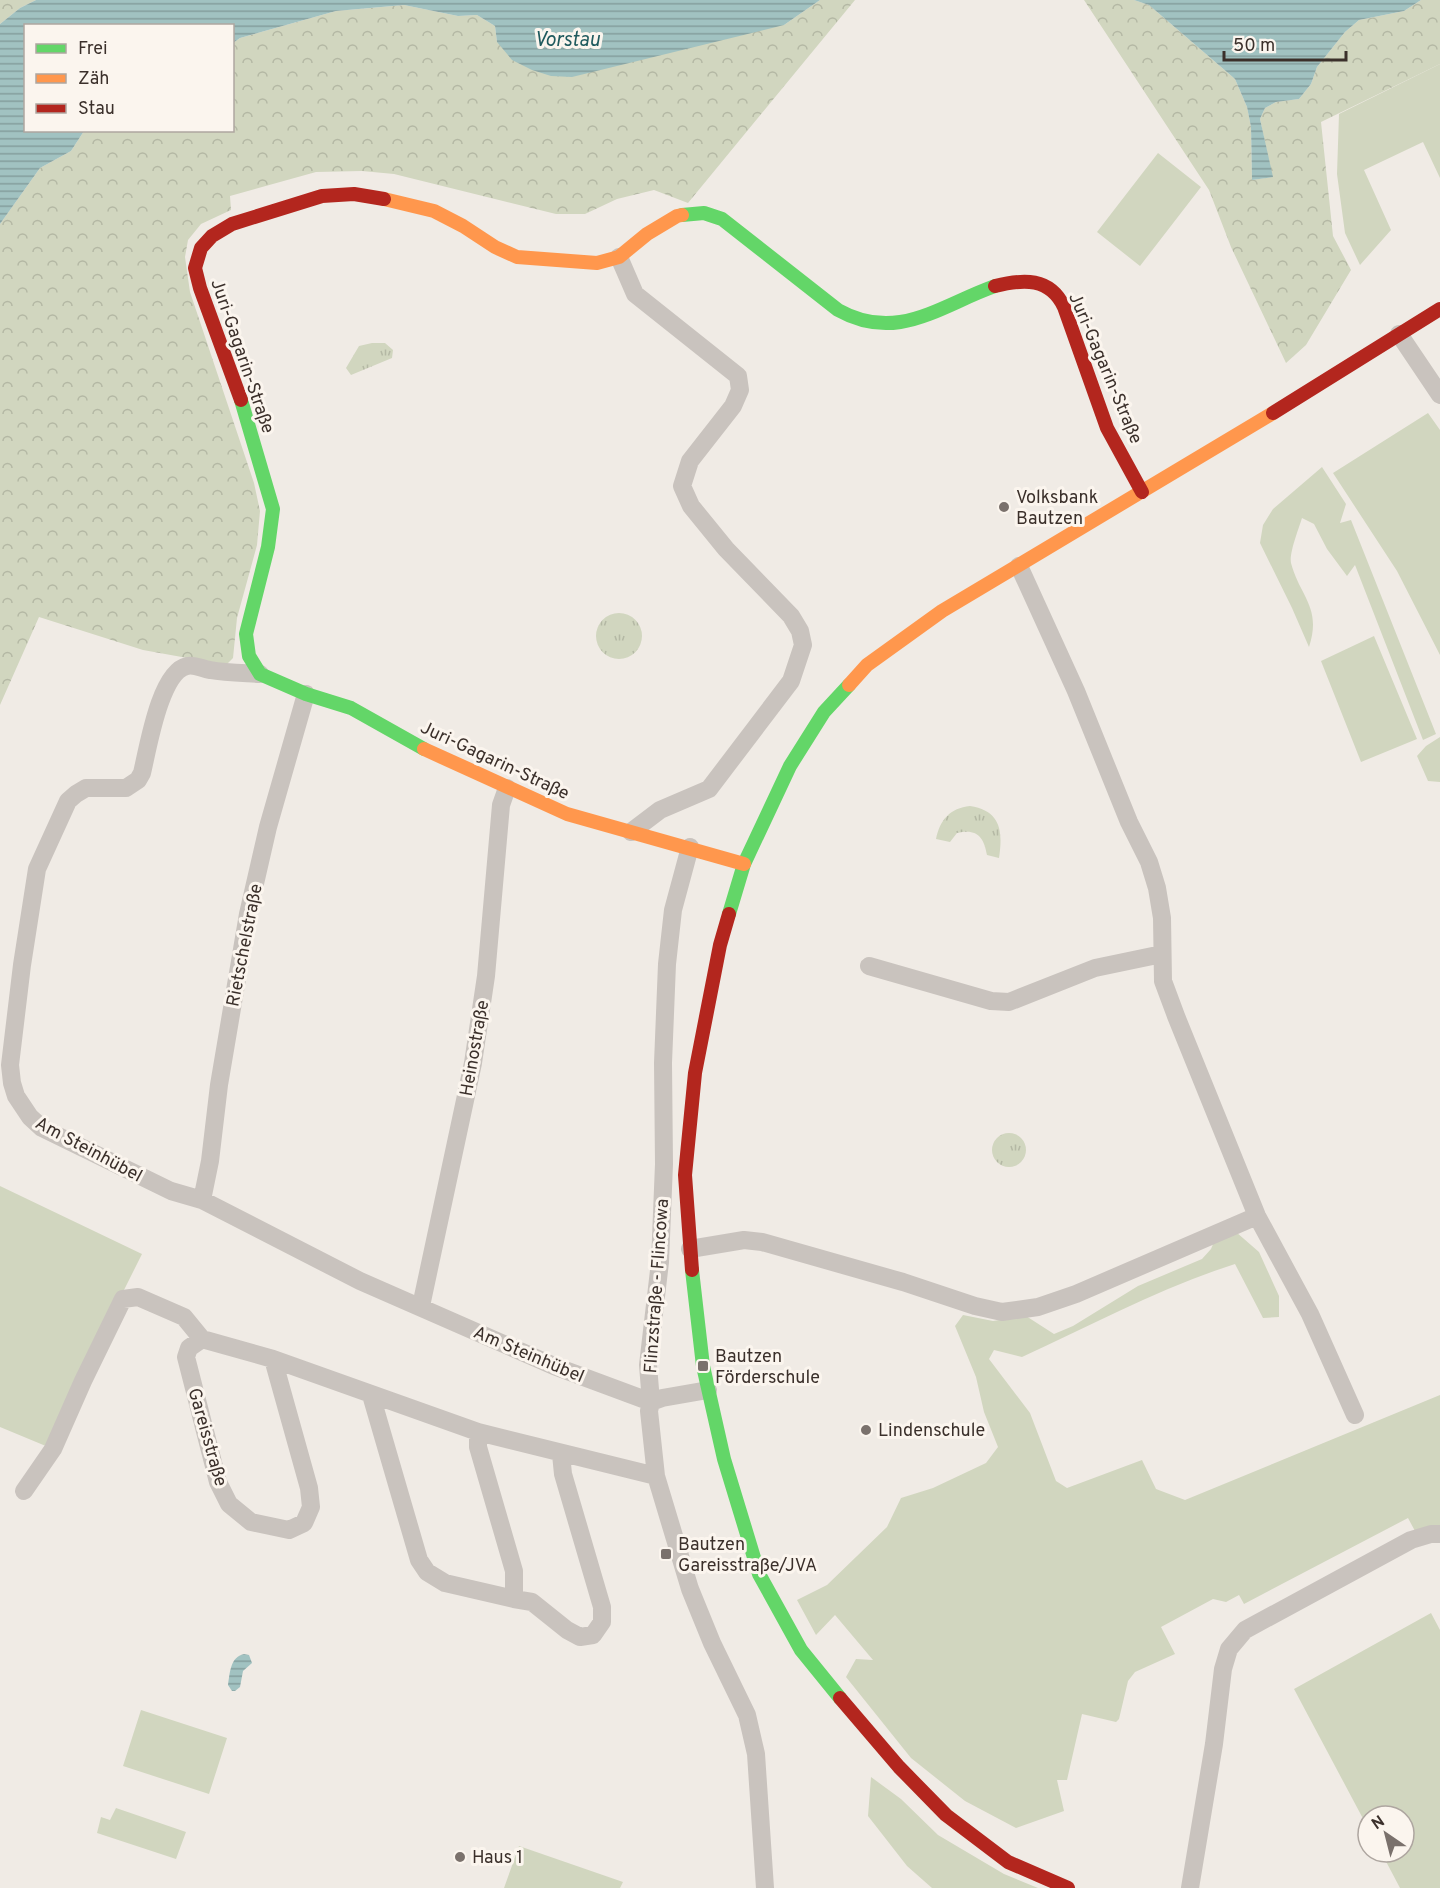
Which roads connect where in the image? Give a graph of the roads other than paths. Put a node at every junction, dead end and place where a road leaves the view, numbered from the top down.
1 (619, 257) junction
2 (1440, 309) edge
3 (1399, 334) junction
4 (1440, 395) edge
5 (1142, 492) junction
6 (1019, 566) junction
7 (260, 674) junction
8 (306, 694) junction
9 (507, 788) junction
10 (631, 832) junction
11 (690, 847) junction
12 (744, 864) junction
13 (1162, 954) junction
14 (869, 966) dead end
15 (202, 1200) junction
16 (1257, 1216) junction
17 (690, 1249) junction
18 (421, 1306) junction
19 (202, 1339) junction
20 (273, 1359) junction
21 (708, 1390) junction
22 (371, 1395) junction
23 (651, 1402) junction
24 (1355, 1415) dead end
25 (478, 1432) junction
26 (561, 1454) junction
27 (656, 1476) junction
28 (24, 1491) dead end
29 (1440, 1534) edge
30 (514, 1599) junction
31 (765, 1888) edge
32 (1068, 1888) edge
33 (1190, 1888) edge

1 - 5 street, Juri-Gagarin-Straße
1 - 7 street, Juri-Gagarin-Straße
1 - 10 street
2 - 3 street
3 - 4 street
3 - 5 street
5 - 6 street
6 - 12 street
6 - 13 street
7 - 8 street, Juri-Gagarin-Straße
7 - 15 street, Am Steinhübel
8 - 9 street, Juri-Gagarin-Straße
8 - 15 street, Rietschelstraße
9 - 10 street, Juri-Gagarin-Straße
9 - 18 street, Heinostraße
10 - 11 street, Juri-Gagarin-Straße
11 - 12 street, Juri-Gagarin-Straße
11 - 23 street, Flinzstraße - Flincowa
12 - 17 street
13 - 14 street
13 - 16 street
15 - 18 street, Am Steinhübel
16 - 17 street
16 - 24 street
17 - 21 street
18 - 23 street, Am Steinhübel
19 - 20 street
19 - 20 street, Gareisstraße
19 - 28 street
20 - 22 street
21 - 23 street
21 - 32 street
22 - 25 street
22 - 30 street
23 - 27 street, Flinzstraße - Flincowa
25 - 26 street
25 - 30 street
26 - 27 street
26 - 30 street
27 - 31 street, Flinzstraße - Flincowa
29 - 33 street

